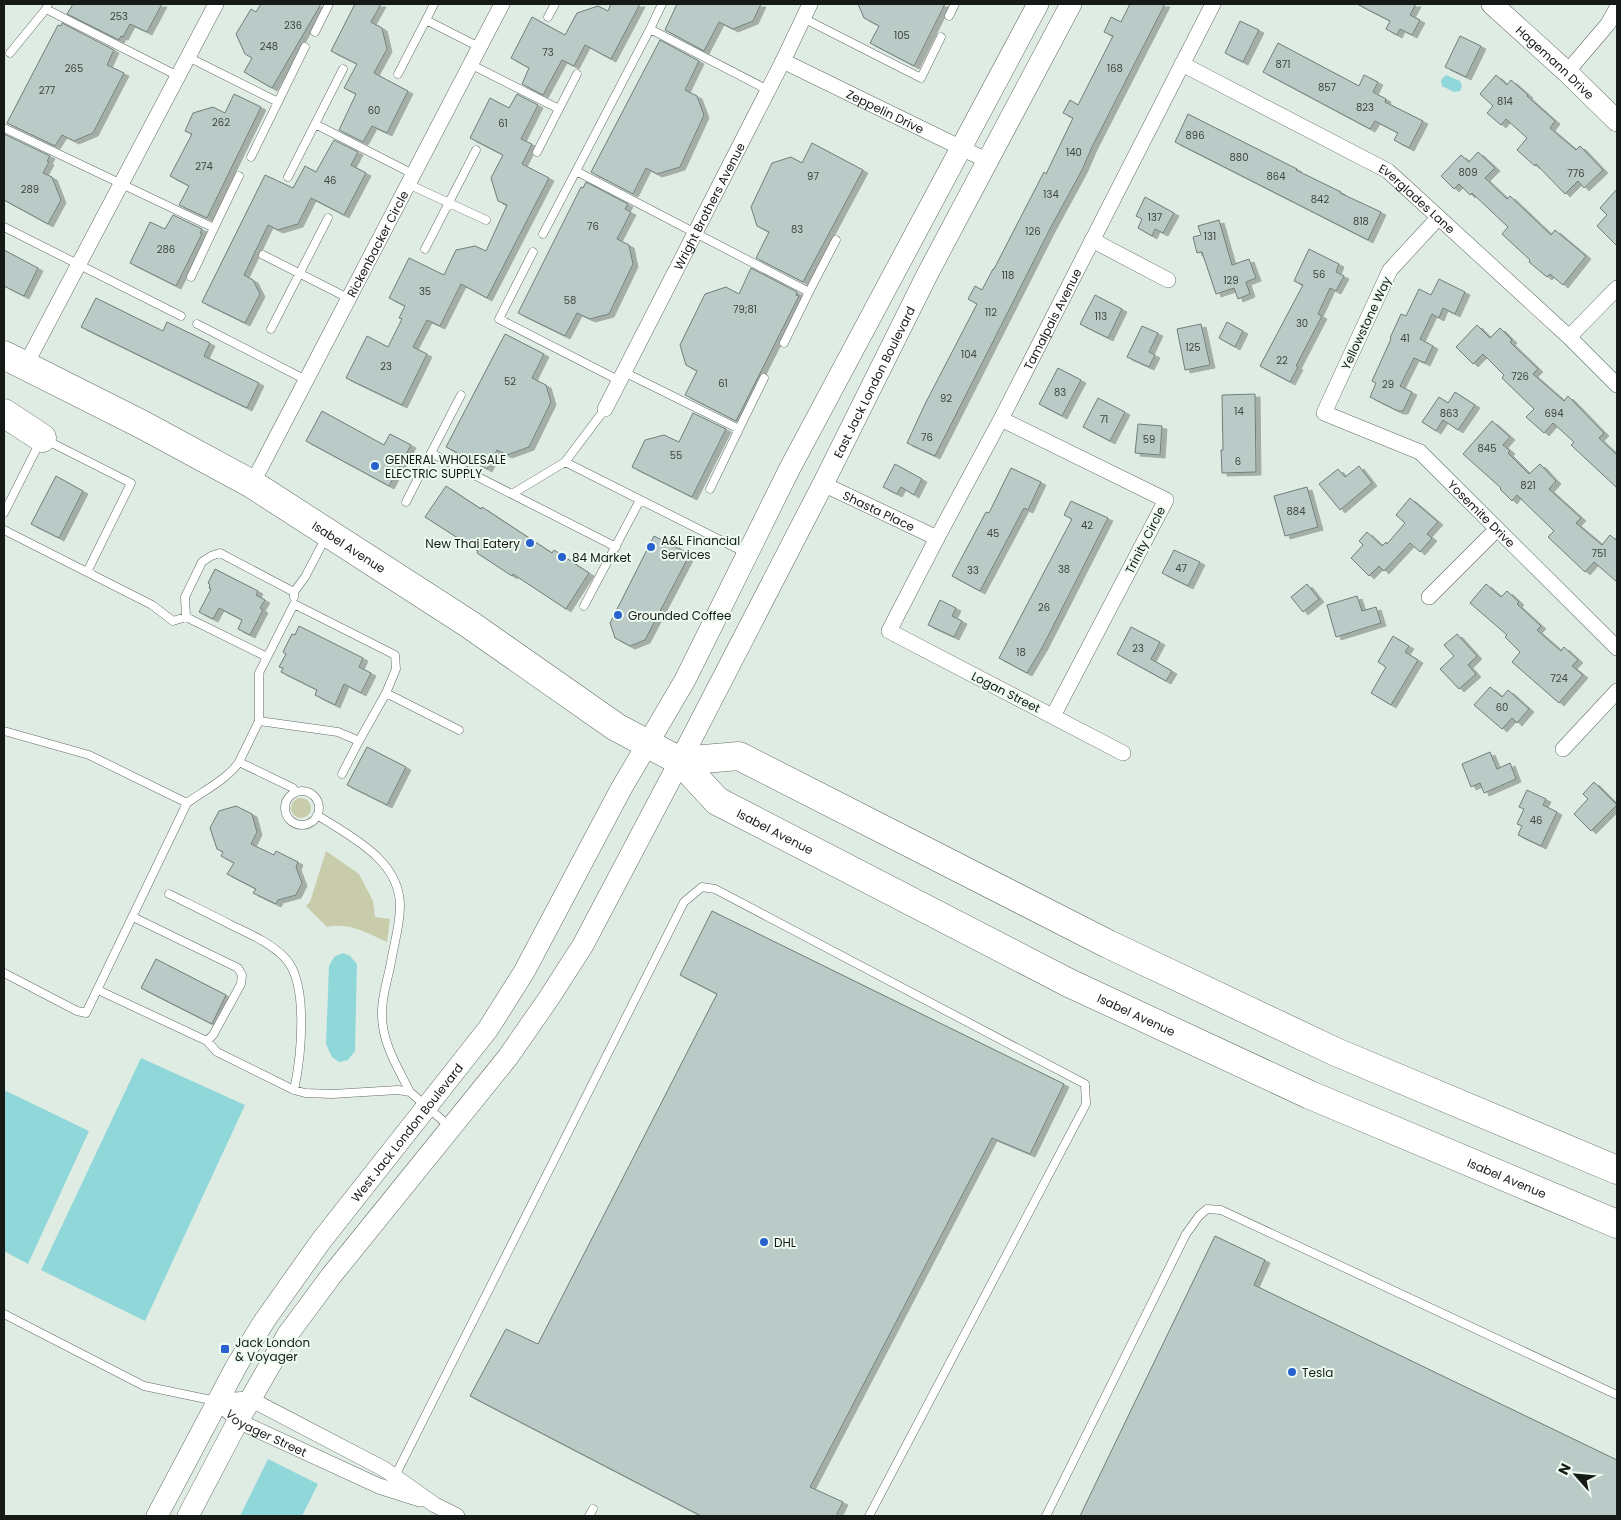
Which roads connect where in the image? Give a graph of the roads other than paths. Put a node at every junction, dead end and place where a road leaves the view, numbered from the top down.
1 (216, 4) edge
2 (329, 4) edge
3 (434, 4) edge
4 (502, 4) edge
5 (555, 4) edge
6 (662, 4) edge
7 (810, 4) edge
8 (955, 4) edge
9 (1038, 4) edge
10 (1071, 4) edge
11 (1213, 4) edge
12 (1492, 4) edge
13 (47, 6) edge
14 (1617, 8) edge
15 (949, 16) dead end
16 (548, 17) dead end
17 (803, 18) junction
18 (426, 20) junction
19 (650, 29) junction
20 (315, 32) dead end
21 (941, 38) dead end
22 (305, 47) dead end
23 (479, 47) junction
24 (10, 53) dead end
25 (188, 57) junction
26 (782, 61) junction
27 (470, 64) junction
28 (1182, 64) junction
29 (343, 69) dead end
30 (1567, 72) junction
31 (398, 74) dead end
32 (577, 74) dead end
33 (178, 76) junction
34 (768, 90) junction
35 (278, 102) junction
36 (559, 109) junction
37 (1617, 121) edge
38 (315, 124) junction
39 (4, 128) edge
40 (962, 148) junction
41 (476, 150) dead end
42 (537, 152) dead end
43 (250, 157) dead end
44 (988, 161) junction
45 (576, 171) junction
46 (239, 176) dead end
47 (288, 177) dead end
48 (410, 179) junction
49 (122, 183) junction
50 (449, 203) junction
51 (328, 218) dead end
52 (1438, 218) junction
53 (486, 220) dead end
54 (4, 226) edge
55 (214, 228) junction
56 (695, 233) junction
57 (543, 234) dead end
58 (836, 240) dead end
59 (1092, 240) junction
60 (425, 249) dead end
61 (533, 252) dead end
62 (263, 256) dead end
63 (80, 264) junction
64 (300, 274) junction
65 (191, 277) dead end
66 (1168, 280) dead end
67 (1617, 288) edge
68 (809, 292) junction
69 (348, 298) junction
70 (181, 316) dead end
71 (197, 324) dead end
72 (272, 330) dead end
73 (1569, 337) junction
74 (784, 343) dead end
75 (14, 360) edge
76 (622, 376) junction
77 (764, 378) dead end
78 (306, 380) junction
79 (1617, 385) edge
80 (461, 395) dead end
81 (605, 409) joint
82 (4, 413) edge
83 (1324, 413) joint
84 (1001, 420) junction
85 (739, 429) junction
86 (42, 438) junction
87 (431, 453) junction
88 (565, 462) junction
89 (252, 484) junction
90 (822, 484) junction
91 (710, 489) dead end
92 (512, 494) junction
93 (640, 500) junction
94 (406, 502) dead end
95 (4, 513) edge
96 (1497, 529) junction
97 (4, 530) edge
98 (328, 533) junction
99 (937, 538) junction
100 (616, 547) junction
101 (748, 554) junction
102 (87, 572) junction
103 (294, 592) junction
104 (1429, 597) dead end
105 (294, 604) junction
106 (584, 606) dead end
107 (186, 617) junction
108 (889, 631) joint
109 (1617, 648) edge
110 (267, 657) junction
111 (1617, 691) edge
112 (386, 693) junction
113 (1053, 716) junction
114 (259, 720) junction
115 (459, 730) dead end
116 (4, 731) edge
117 (359, 741) junction
118 (648, 744) junction
119 (1563, 749) dead end
120 (1123, 753) dead end
121 (680, 761) junction
122 (239, 762) junction
123 (342, 774) dead end
124 (295, 793) junction
125 (187, 803) junction
126 (317, 815) junction
127 (168, 894) dead end
128 (133, 917) junction
129 (4, 973) edge
130 (98, 990) junction
131 (207, 1041) junction
132 (294, 1090) junction
133 (410, 1092) junction
134 (427, 1107) junction
135 (451, 1128) junction
136 (1617, 1170) edge
137 (1617, 1224) edge
138 (4, 1314) edge
139 (1617, 1395) edge
140 (250, 1399) junction
141 (218, 1401) junction
142 (238, 1421) junction
143 (394, 1476) junction
144 (435, 1505) junction
145 (157, 1516) edge
146 (188, 1516) edge
147 (458, 1516) edge
148 (869, 1516) edge
149 (1046, 1516) edge

1 - 25 street
2 - 20 lane
3 - 18 lane
4 - 23 street, Rickenbacker Circle
5 - 16 lane
6 - 19 lane
7 - 17 street, Wright Brothers Avenue
8 - 15 lane
9 - 40 main road
10 - 44 main road, East Jack London Boulevard
11 - 28 street, Tamalpais Avenue
12 - 30 main road, Hagemann Drive
13 - 24 lane
13 - 33 lane
14 - 30 street
17 - 21 lane
17 - 26 street, Wright Brothers Avenue
18 - 23 lane
18 - 31 lane
19 - 34 lane
19 - 45 lane
22 - 35 lane
23 - 27 street, Rickenbacker Circle
25 - 33 street
25 - 35 lane
26 - 34 street, Wright Brothers Avenue
26 - 40 street, Zeppelin Drive
27 - 36 lane
27 - 48 street, Rickenbacker Circle
28 - 52 street, Everglades Lane
28 - 59 street, Tamalpais Avenue
29 - 38 lane
30 - 37 main road, Hagemann Drive
32 - 36 lane
33 - 49 street
34 - 56 street, Wright Brothers Avenue
35 - 43 lane
36 - 42 lane
38 - 47 lane
38 - 48 lane
39 - 49 lane
40 - 44 street, Zeppelin Drive
40 - 101 main road
41 - 50 lane
44 - 90 main road, East Jack London Boulevard
45 - 56 lane
45 - 57 lane
46 - 55 lane
48 - 50 lane
48 - 69 street, Rickenbacker Circle
49 - 55 lane
49 - 63 street
50 - 53 lane
50 - 60 lane
51 - 64 lane
52 - 73 street, Everglades Lane
52 - 83 street, Yellowstone Way
54 - 63 lane
55 - 65 lane
56 - 68 lane
56 - 76 street, Wright Brothers Avenue
58 - 68 lane
59 - 66 street
59 - 84 street, Tamalpais Avenue
61 - 76 lane
62 - 64 lane
63 - 70 lane
63 - 75 street
64 - 69 lane
64 - 72 lane
67 - 73 street
68 - 74 lane
69 - 78 street, Rickenbacker Circle
71 - 78 lane
73 - 79 street, Everglades Lane
75 - 89 highway, Isabel Avenue
76 - 81 street, Wright Brothers Avenue
76 - 85 lane
77 - 85 lane
78 - 89 street, Rickenbacker Circle
80 - 87 lane
81 - 88 lane
82 - 86 highway
83 - 96 street, Yosemite Drive
84 - 99 street, Tamalpais Avenue
84 - 113 street, Trinity Circle
85 - 91 lane
86 - 95 lane
86 - 102 lane
87 - 92 lane
87 - 94 lane
88 - 92 lane
88 - 93 lane
89 - 98 highway, Isabel Avenue
90 - 99 street, Shasta Place
90 - 121 main road, East Jack London Boulevard
92 - 100 lane
93 - 100 lane
93 - 101 lane
96 - 104 street
96 - 109 street, Yosemite Drive
97 - 102 lane
98 - 103 lane
98 - 118 highway, Isabel Avenue
99 - 108 street, Tamalpais Avenue
100 - 106 lane
101 - 118 main road
102 - 107 lane
103 - 105 lane
103 - 107 lane
105 - 110 lane
105 - 112 lane
107 - 110 lane
108 - 113 street, Logan Street
110 - 114 lane
111 - 119 street
112 - 115 lane
112 - 117 lane
113 - 120 street, Logan Street
114 - 117 lane
114 - 122 lane
116 - 125 lane
117 - 123 lane
118 - 121 highway, Isabel Avenue
118 - 134 main road, West Jack London Boulevard
121 - 135 main road
121 - 136 highway
121 - 137 highway, Isabel Avenue
122 - 124 lane
122 - 125 lane
124 - 126 lane
124 - 126 lane
125 - 128 lane
126 - 133 lane
127 - 132 lane
128 - 130 lane
128 - 131 lane
129 - 130 lane
130 - 131 lane
131 - 132 lane
132 - 133 lane
133 - 134 lane
134 - 135 lane
134 - 141 main road, West Jack London Boulevard
135 - 140 main road
138 - 141 lane
139 - 149 lane
140 - 141 street, Voyager Street
140 - 142 main road
140 - 143 street, Voyager Street
141 - 142 street, Voyager Street
141 - 145 main road, West Jack London Boulevard
142 - 144 street, Voyager Street
142 - 146 main road
143 - 144 street, Voyager Street
143 - 148 lane
144 - 147 street, Voyager Street

